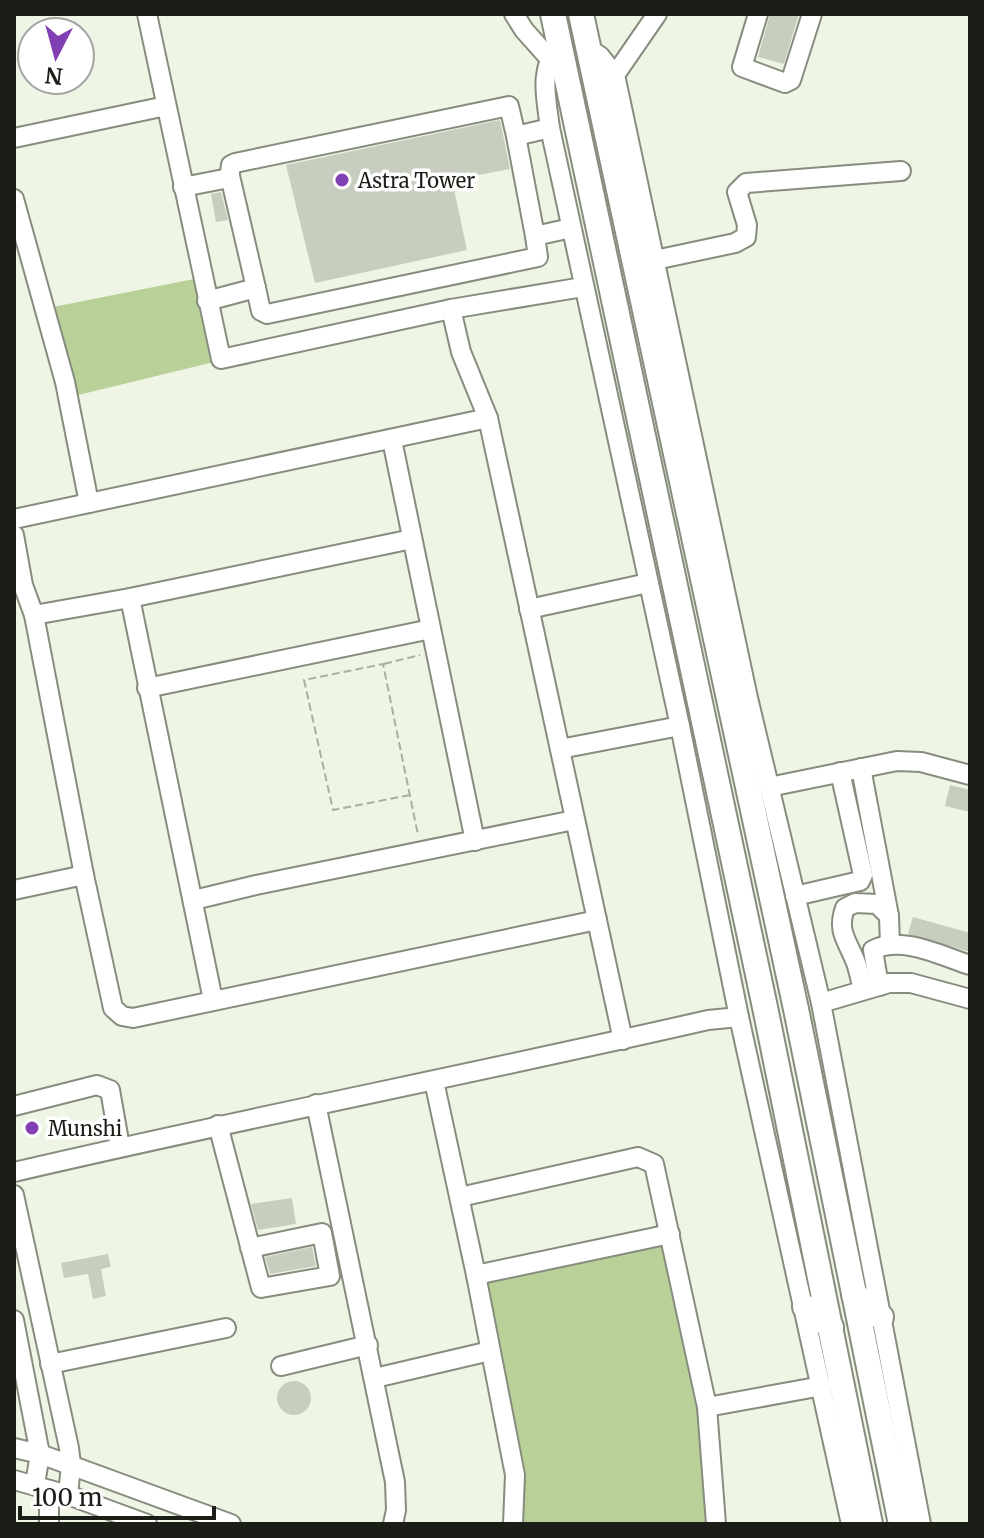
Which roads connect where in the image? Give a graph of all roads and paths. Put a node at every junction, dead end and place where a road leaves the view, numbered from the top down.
1 (147, 14) edge
2 (514, 14) edge
3 (553, 14) edge
4 (581, 14) edge
5 (657, 14) edge
6 (758, 14) edge
7 (812, 14) edge
8 (587, 48) junction
9 (554, 49) junction
10 (615, 75) junction
11 (166, 106) junction
12 (550, 128) junction
13 (516, 136) junction
14 (14, 138) edge
15 (901, 171) dead end
16 (230, 176) junction
17 (183, 187) junction
18 (14, 199) edge
19 (571, 228) junction
20 (535, 236) junction
21 (655, 260) junction
22 (583, 287) junction
23 (256, 288) junction
24 (207, 301) junction
25 (451, 309) junction
26 (488, 418) junction
27 (392, 440) junction
28 (89, 503) junction
29 (14, 519) edge
30 (14, 535) edge
31 (412, 539) junction
32 (648, 583) junction
33 (130, 598) junction
34 (529, 609) junction
35 (34, 615) junction
36 (431, 629) junction
37 (436, 652) junction
38 (383, 664) junction
39 (147, 688) junction
40 (680, 726) junction
41 (560, 749) junction
42 (861, 768) junction
43 (840, 772) junction
44 (970, 775) edge
45 (769, 787) junction
46 (410, 795) junction
47 (574, 820) junction
48 (475, 841) junction
49 (422, 851) junction
50 (84, 875) junction
51 (14, 890) edge
52 (795, 896) junction
53 (194, 900) junction
54 (889, 916) junction
55 (597, 920) junction
56 (890, 945) junction
57 (970, 965) edge
58 (871, 988) junction
59 (970, 999) edge
60 (213, 1000) junction
61 (821, 1003) junction
62 (739, 1017) junction
63 (623, 1040) junction
64 (434, 1081) junction
65 (316, 1104) junction
66 (14, 1106) edge
67 (218, 1125) junction
68 (120, 1147) junction
69 (14, 1172) edge
70 (14, 1195) edge
71 (460, 1197) junction
72 (670, 1234) junction
73 (250, 1248) junction
74 (476, 1275) junction
75 (854, 1294) junction
76 (805, 1307) junction
77 (881, 1317) junction
78 (14, 1320) edge
79 (831, 1327) junction
80 (226, 1328) dead end
81 (368, 1345) junction
82 (490, 1351) junction
83 (50, 1364) junction
84 (281, 1366) dead end
85 (375, 1378) junction
86 (822, 1386) junction
87 (707, 1407) junction
88 (14, 1448) edge
89 (40, 1454) junction
90 (71, 1465) junction
91 (14, 1480) edge
92 (42, 1487) junction
93 (68, 1495) junction
94 (49, 1524) edge
95 (147, 1524) edge
96 (231, 1524) edge
97 (393, 1524) edge
98 (513, 1524) edge
99 (716, 1524) edge
100 (851, 1524) edge
101 (870, 1524) edge
102 (901, 1524) edge
103 (921, 1524) edge

1 - 11 street
2 - 9 street
3 - 9 main road
4 - 8 main road
5 - 10 street
6 - 7 street
8 - 10 street
8 - 75 main road
9 - 12 street
9 - 79 main road
10 - 21 street
11 - 14 street
11 - 17 street
12 - 13 street
12 - 19 street
13 - 16 street
13 - 20 street
15 - 21 street
16 - 17 street
16 - 23 street
17 - 24 street
18 - 28 street
19 - 20 street
19 - 22 street
20 - 23 street
21 - 45 street
22 - 25 street
22 - 32 street
23 - 24 street
24 - 25 street
25 - 26 street
26 - 27 street
26 - 34 street
27 - 28 street
27 - 31 street
28 - 29 street
30 - 35 street
31 - 33 street
31 - 36 street
32 - 34 street
32 - 40 street
33 - 35 street
33 - 39 street
34 - 41 street
35 - 50 street
36 - 37 street
36 - 39 street
37 - 38 path
37 - 48 street
38 - 46 path
38 - 46 path
39 - 53 street
40 - 41 street
40 - 62 street
41 - 47 street
42 - 43 street
42 - 44 street
42 - 54 street
43 - 45 street
43 - 52 street
45 - 52 street
46 - 49 path
47 - 48 street
47 - 55 street
48 - 49 street
49 - 53 street
50 - 51 street
50 - 60 street
52 - 61 street
53 - 60 street
54 - 56 street
54 - 58 street
55 - 60 street
55 - 63 street
56 - 57 street
56 - 58 street
58 - 59 street
58 - 61 street
61 - 77 street
62 - 63 street
62 - 76 street
63 - 64 street
64 - 65 street
64 - 71 street
65 - 67 street
65 - 81 street
66 - 68 street
67 - 68 street
67 - 73 street
68 - 69 street
70 - 83 street
71 - 72 street
71 - 74 street
72 - 74 street
72 - 87 street
73 - 73 street
74 - 82 street
75 - 77 main road
75 - 102 main road
76 - 79 main road
76 - 86 street
77 - 103 street
78 - 89 street
79 - 101 main road
80 - 83 street
81 - 84 street
81 - 85 street
82 - 85 street
82 - 98 street
83 - 90 street
85 - 97 street
86 - 87 street
86 - 100 street
87 - 99 street
88 - 89 street
89 - 90 street
89 - 92 street
90 - 93 street
90 - 96 street
91 - 92 street
92 - 93 street
92 - 94 street
93 - 95 street

